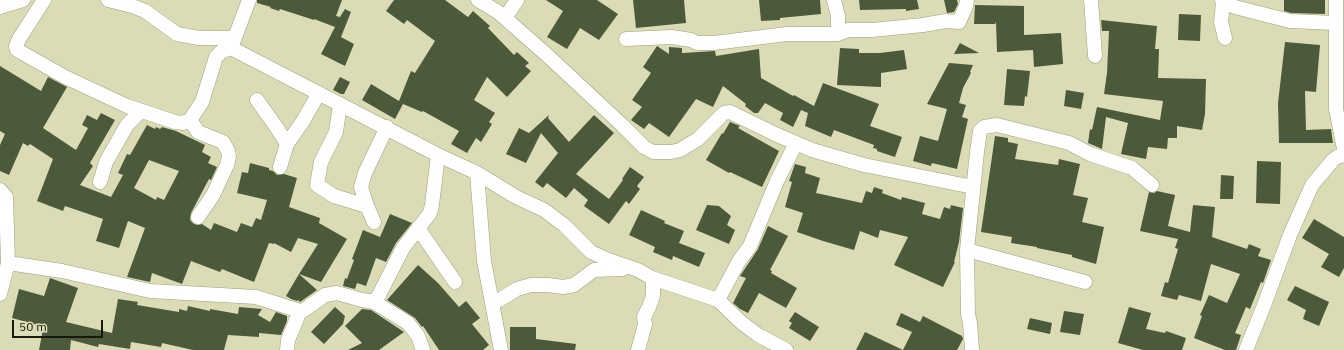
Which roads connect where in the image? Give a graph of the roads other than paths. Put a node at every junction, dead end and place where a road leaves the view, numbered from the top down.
1 (23, 0) edge
2 (44, 0) edge
3 (108, 0) edge
4 (249, 0) edge
5 (478, 0) edge
6 (517, 0) edge
7 (834, 0) edge
8 (967, 0) edge
9 (1091, 0) edge
10 (1336, 0) edge
11 (1222, 2) edge
12 (0, 7) edge
13 (505, 18) junction
14 (1335, 23) junction
15 (838, 34) junction
16 (1225, 38) dead end
17 (626, 39) dead end
18 (233, 43) junction
19 (1095, 56) dead end
20 (319, 93) junction
21 (257, 100) dead end
22 (340, 104) junction
23 (140, 111) junction
24 (190, 120) junction
25 (387, 127) junction
26 (796, 143) junction
27 (287, 144) junction
28 (1344, 149) edge
29 (438, 155) junction
30 (1344, 156) edge
31 (280, 167) dead end
32 (477, 173) junction
33 (100, 182) dead end
34 (1152, 185) dead end
35 (973, 187) junction
36 (0, 190) edge
37 (367, 206) junction
38 (198, 217) dead end
39 (374, 222) dead end
40 (418, 228) junction
41 (967, 250) junction
42 (8, 263) junction
43 (628, 266) junction
44 (652, 278) junction
45 (455, 282) dead end
46 (1085, 282) dead end
47 (1, 286) edge
48 (718, 300) junction
49 (374, 302) junction
50 (492, 302) junction
51 (300, 311) junction
52 (288, 350) edge
53 (423, 350) edge
54 (501, 350) edge
55 (638, 350) edge
56 (786, 350) edge
57 (972, 350) edge
58 (1246, 350) edge

1 - 12 street
2 - 23 street
3 - 18 street
4 - 18 street
5 - 13 street
6 - 13 street
7 - 15 street
8 - 15 street
9 - 19 street
10 - 14 street
11 - 14 street
11 - 16 street
13 - 26 street
14 - 28 street
15 - 17 street
18 - 20 street
18 - 24 street
20 - 22 street
20 - 27 street
21 - 27 street
22 - 25 street
22 - 37 street
23 - 24 street
23 - 33 street
24 - 38 street
25 - 29 street
25 - 37 street
26 - 35 street
26 - 48 street
27 - 31 street
29 - 32 street
29 - 40 street
30 - 58 street
32 - 43 street
32 - 50 street
34 - 35 street
35 - 41 street
36 - 42 street
37 - 39 street
40 - 45 street
40 - 49 street
41 - 46 street
41 - 57 street
42 - 47 street
42 - 51 street
43 - 44 street
43 - 50 street
44 - 48 street
44 - 55 street
48 - 56 street
49 - 51 street
49 - 53 street
50 - 54 street
51 - 52 street

